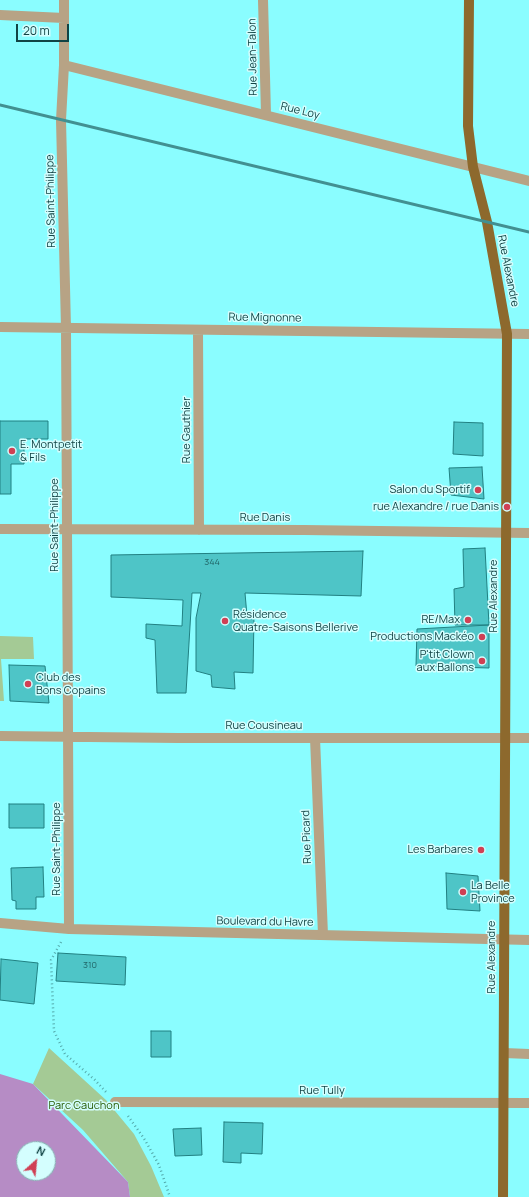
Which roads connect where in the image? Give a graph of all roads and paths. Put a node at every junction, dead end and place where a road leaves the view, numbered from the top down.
1 (64, 0) edge
2 (263, 0) edge
3 (469, 0) edge
4 (0, 15) edge
5 (64, 18) junction
6 (64, 65) junction
7 (266, 114) junction
8 (473, 167) junction
9 (529, 181) edge
10 (0, 327) edge
11 (66, 328) junction
12 (198, 330) junction
13 (507, 334) junction
14 (529, 334) edge
15 (0, 529) edge
16 (67, 530) junction
17 (199, 530) junction
18 (506, 533) junction
19 (529, 533) edge
20 (0, 736) edge
21 (68, 737) junction
22 (315, 738) junction
23 (505, 738) junction
24 (529, 738) edge
25 (0, 923) edge
26 (69, 929) junction
27 (323, 935) junction
28 (504, 939) junction
29 (529, 940) edge
30 (504, 1053) junction
31 (529, 1054) edge
32 (115, 1102) junction
33 (504, 1103) junction
34 (529, 1103) edge
35 (170, 1197) edge
36 (504, 1197) edge

1 - 5 street, Rue Saint-Philippe
2 - 7 street, Rue Jean-Talon
3 - 8 main road, Rue Alexandre
4 - 5 street
5 - 6 street, Rue Saint-Philippe
6 - 7 street, Rue Loy
6 - 11 street, Rue Saint-Philippe
7 - 8 street, Rue Loy
8 - 9 street, Rue Loy
8 - 13 main road, Rue Alexandre
10 - 11 street, Rue Mignonne
11 - 12 street, Rue Mignonne
11 - 16 street, Rue Saint-Philippe
12 - 13 street, Rue Mignonne
12 - 17 street, Rue Gauthier
13 - 14 street, Rue Mignonne
13 - 18 main road, Rue Alexandre
15 - 16 street, Rue Danis
16 - 17 street, Rue Danis
16 - 21 street, Rue Saint-Philippe
17 - 18 street, Rue Danis
18 - 19 street, Rue Danis
18 - 23 main road, Rue Alexandre
20 - 21 street, Rue Cousineau
21 - 22 street, Rue Cousineau
21 - 26 street, Rue Saint-Philippe
22 - 23 street, Rue Cousineau
22 - 27 street, Rue Picard
23 - 24 street, Rue Cousineau
23 - 28 main road, Rue Alexandre
25 - 26 street, Boulevard du Havre
26 - 27 street, Boulevard du Havre
26 - 32 path
27 - 28 street, Boulevard du Havre
28 - 29 street, Boulevard du Havre
28 - 30 main road, Rue Alexandre
30 - 31 street
30 - 33 main road, Rue Alexandre
32 - 33 street, Rue Tully
32 - 35 path
33 - 34 street, Rue Tully
33 - 36 main road, Rue Alexandre

